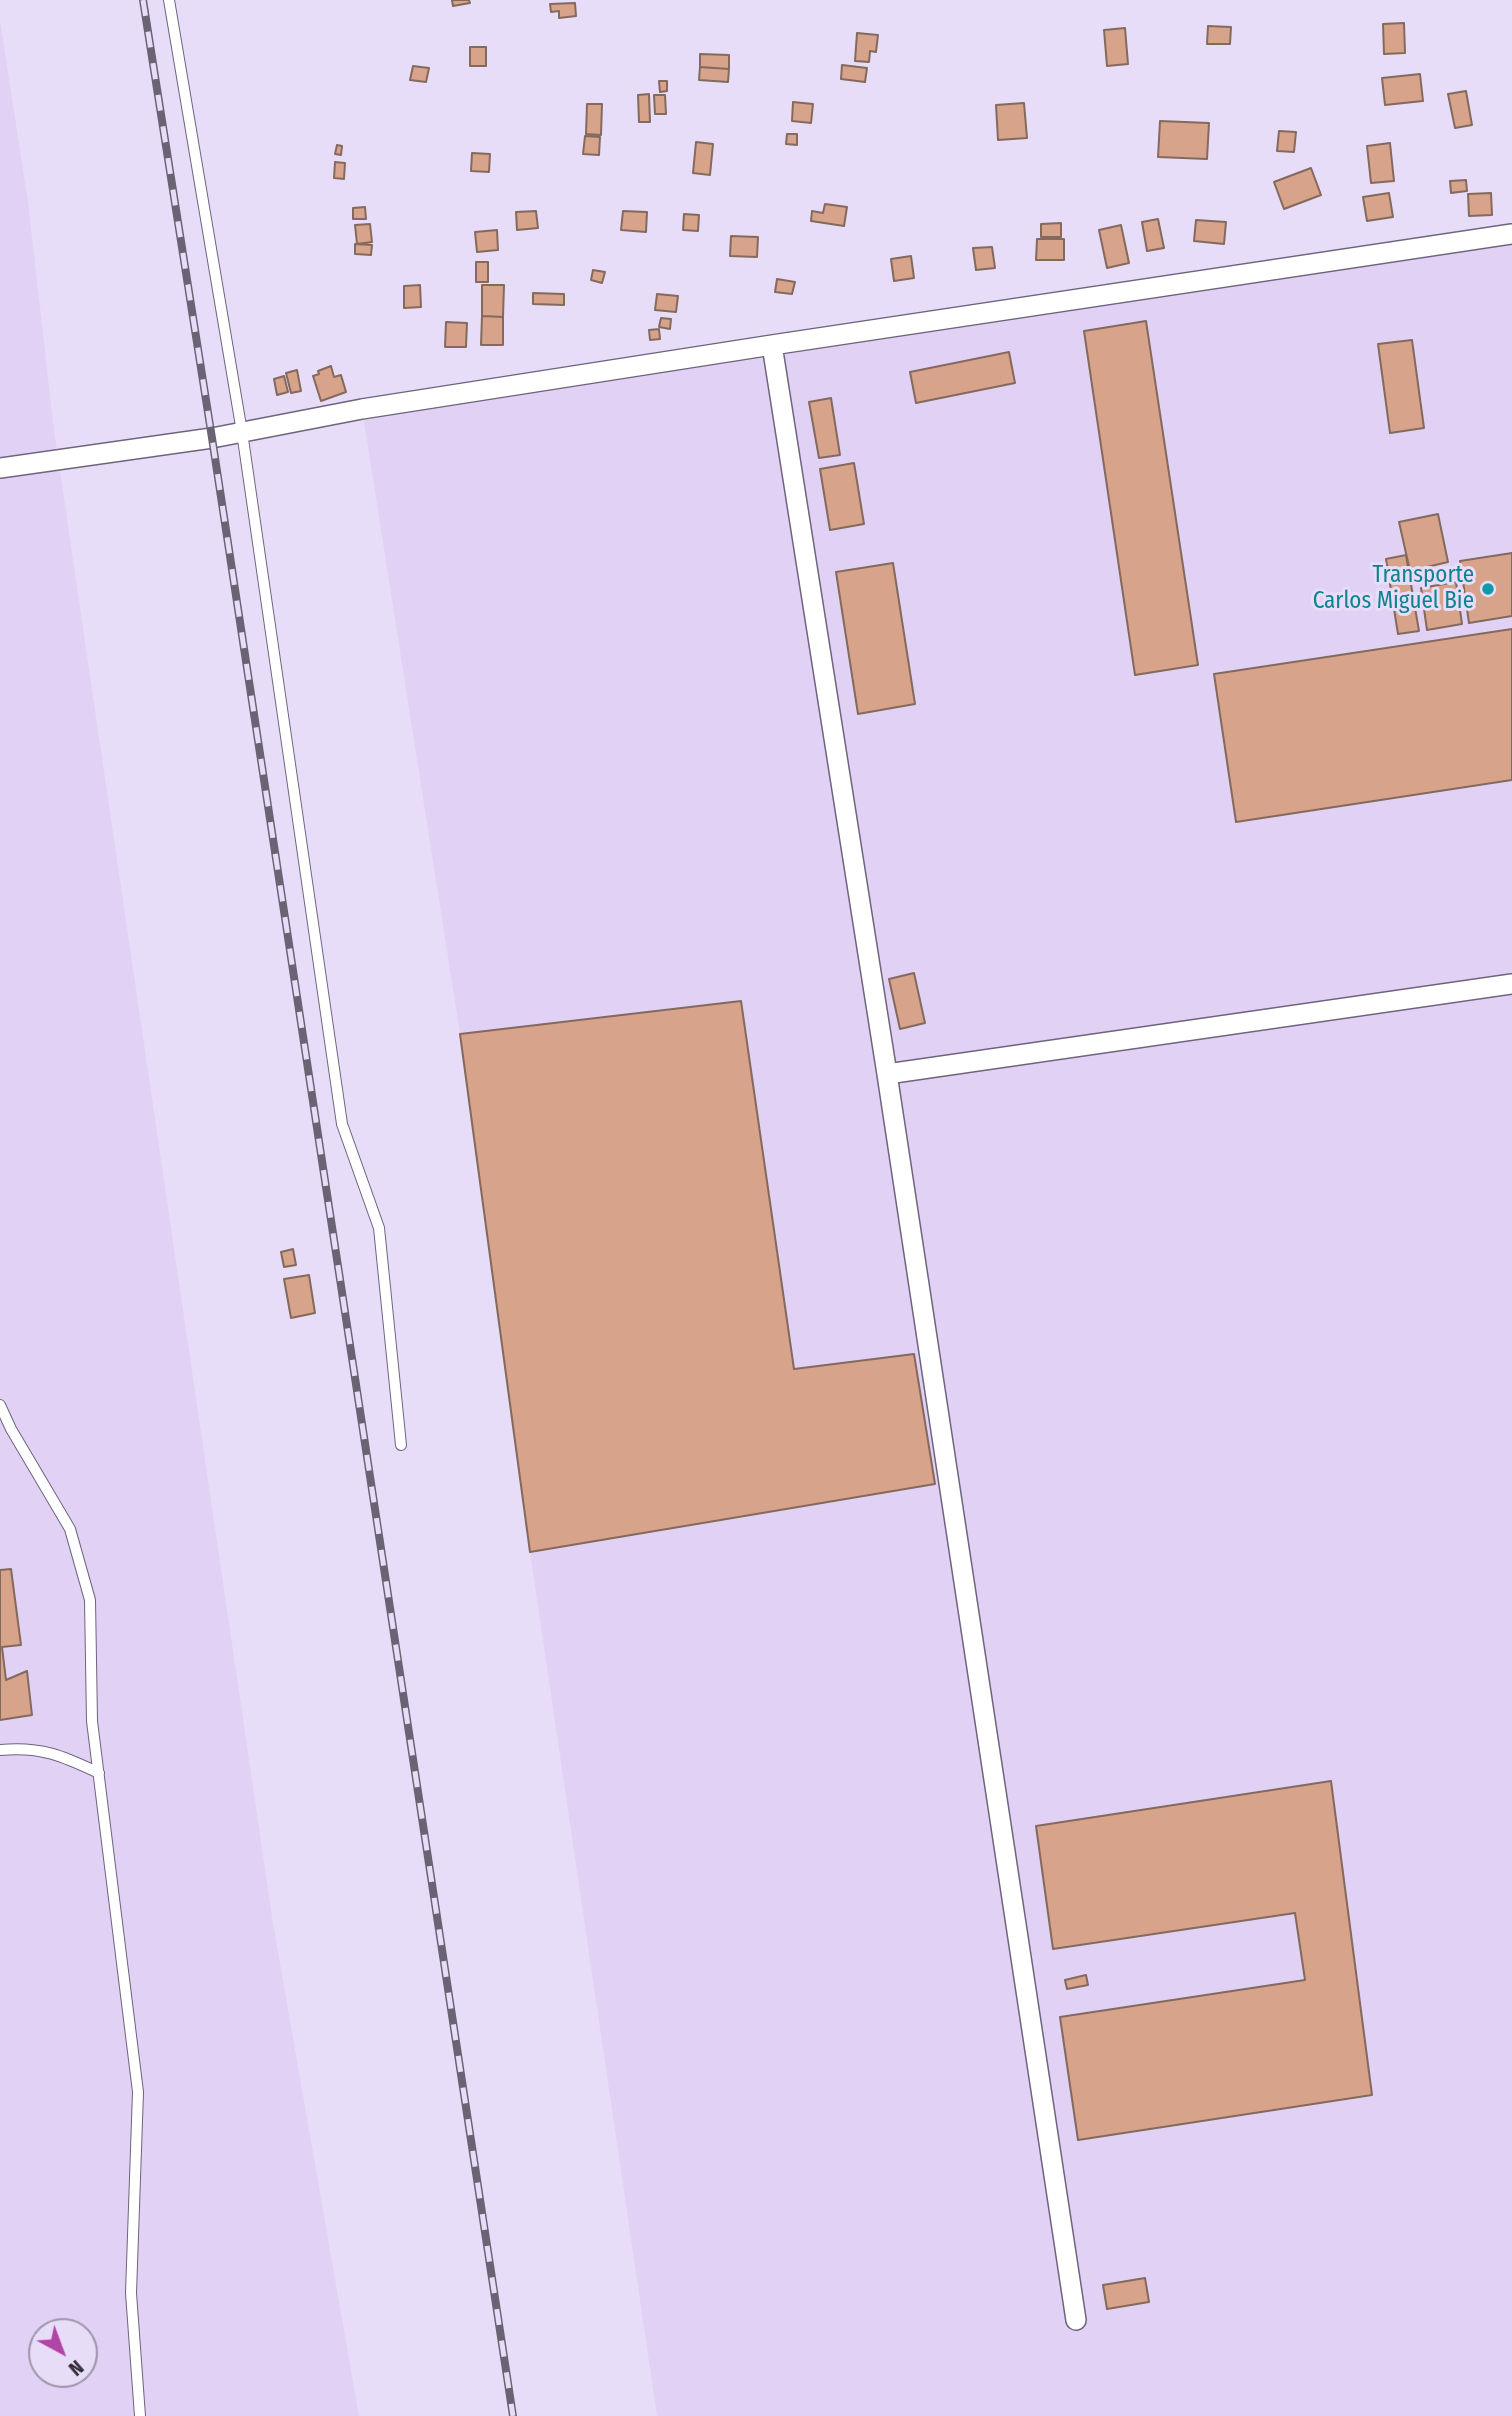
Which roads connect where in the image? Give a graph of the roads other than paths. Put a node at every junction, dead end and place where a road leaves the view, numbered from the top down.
1 (169, 0) edge
2 (1512, 234) edge
3 (772, 345) junction
4 (242, 432) junction
5 (0, 468) edge
6 (1512, 984) edge
7 (887, 1074) junction
8 (0, 1405) edge
9 (401, 1445) dead end
10 (0, 1750) edge
11 (99, 1773) junction
12 (1076, 2320) dead end
13 (140, 2416) edge

1 - 4 lane
2 - 3 street
3 - 4 street
3 - 7 street
4 - 5 street
4 - 9 lane
6 - 7 street
7 - 12 street
8 - 11 lane
10 - 11 lane
11 - 13 lane

